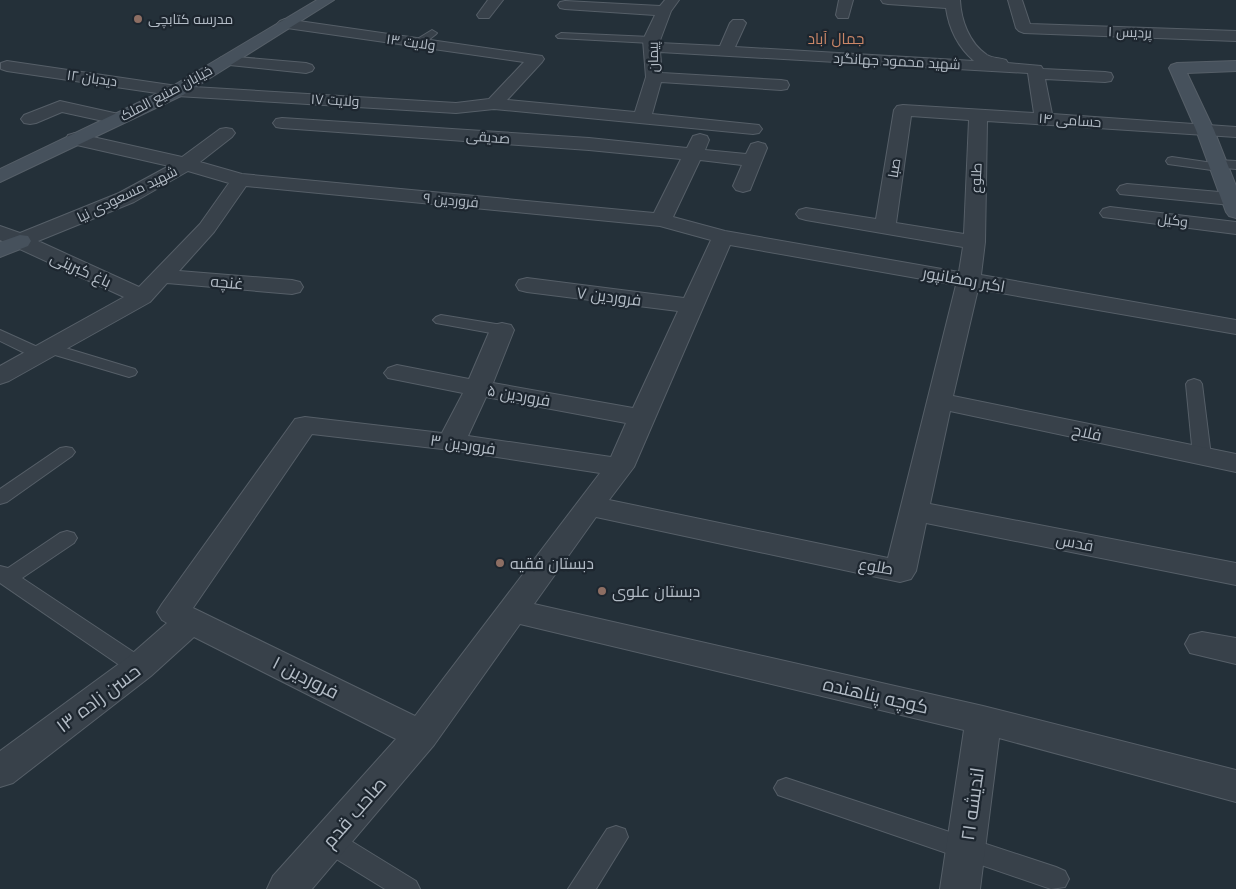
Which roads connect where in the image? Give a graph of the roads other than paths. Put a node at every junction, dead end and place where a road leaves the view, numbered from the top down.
1 (327, 0) edge
2 (496, 0) edge
3 (846, 0) edge
4 (888, 0) edge
5 (1015, 0) edge
6 (952, 2) edge
7 (566, 5) dead end
8 (668, 6) edge
9 (484, 15) dead end
10 (843, 15) dead end
11 (285, 24) junction
12 (738, 24) dead end
13 (432, 33) dead end
14 (561, 36) dead end
15 (1236, 36) edge
16 (418, 43) junction
17 (652, 44) junction
18 (726, 50) junction
19 (226, 60) junction
20 (1082, 61) dead end
21 (7, 66) dead end
22 (1236, 66) edge
23 (306, 68) dead end
24 (1032, 68) junction
25 (654, 77) junction
26 (1105, 77) dead end
27 (781, 85) dead end
28 (177, 91) junction
29 (494, 104) junction
30 (903, 110) joint
31 (978, 115) junction
32 (30, 118) dead end
33 (642, 118) junction
34 (117, 119) junction
35 (1044, 119) junction
36 (282, 123) dead end
37 (707, 125) junction
38 (753, 129) dead end
39 (1204, 130) junction
40 (1236, 132) edge
41 (226, 133) dead end
42 (75, 139) junction
43 (692, 155) junction
44 (1172, 161) dead end
45 (186, 164) junction
46 (1224, 166) edge
47 (0, 176) edge
48 (241, 180) junction
49 (743, 186) dead end
50 (1127, 190) dead end
51 (1234, 205) edge
52 (1110, 213) dead end
53 (806, 214) dead end
54 (661, 220) junction
55 (886, 227) junction
56 (1236, 228) edge
57 (0, 232) edge
58 (723, 237) junction
59 (20, 242) junction
60 (974, 242) junction
61 (0, 250) edge
62 (162, 276) junction
63 (969, 280) junction
64 (527, 286) dead end
65 (292, 287) dead end
66 (142, 296) junction
67 (692, 306) junction
68 (1236, 317) edge
69 (441, 320) dead end
70 (1204, 320) junction
71 (1236, 326) edge
72 (502, 330) joint
73 (0, 335) edge
74 (44, 351) junction
75 (129, 372) dead end
76 (397, 373) dead end
77 (0, 376) edge
78 (1194, 384) dead end
79 (478, 388) junction
80 (939, 401) junction
81 (642, 418) junction
82 (305, 425) joint
83 (451, 442) junction
84 (66, 452) dead end
85 (1202, 456) junction
86 (1236, 463) edge
87 (620, 467) junction
88 (0, 498) edge
89 (589, 506) junction
90 (914, 510) junction
91 (67, 538) dead end
92 (1236, 574) edge
93 (4, 575) edge
94 (513, 611) junction
95 (191, 620) junction
96 (1202, 644) dead end
97 (1236, 651) edge
98 (139, 668) junction
99 (983, 720) junction
100 (421, 734) junction
101 (0, 772) edge
102 (1236, 786) edge
103 (786, 788) dead end
104 (616, 837) dead end
105 (329, 841) junction
106 (966, 848) junction
107 (1056, 878) dead end
108 (287, 889) edge
109 (406, 889) edge
110 (581, 889) edge
111 (960, 889) edge

1 - 11 street, خیابان صنیع الملک
2 - 9 street
3 - 10 street
4 - 6 street
5 - 15 street, پردیس ۱
6 - 24 street
7 - 8 street
8 - 17 street, پیمان
11 - 16 street, ولایت ۱۳
11 - 19 street, خیابان صنیع الملک
12 - 18 street
13 - 16 lane
14 - 17 lane
16 - 29 street, ولایت ۱۳
17 - 18 street, شهید محمود جهانگرد
17 - 25 street, پیمان
18 - 24 street, شهید محمود جهانگرد
19 - 23 street
19 - 28 street, خیابان صنیع الملک
20 - 24 street
21 - 28 street, دیدبان ۱۲
22 - 39 street
24 - 26 street
24 - 35 street
25 - 27 street
25 - 33 street, پیمان
28 - 29 street, ولایت ۱۷
28 - 34 street, خیابان صنیع الملک
29 - 33 street, ولایت ۱۷
30 - 31 street, حسامی ۱۴
30 - 55 street, صبا
31 - 35 street, حسامی ۱۴
31 - 60 street, طلوع
32 - 34 street
33 - 37 street, ولایت ۱۷
34 - 42 street, خیابان صنیع الملک
35 - 39 street, حسامی ۱۴
36 - 43 street, صدیقی
37 - 38 street, ولایت ۱۷
37 - 43 street
39 - 40 street, حسامی ۱۴
39 - 46 street
41 - 45 street, شهید مسعودی نیا
42 - 45 street, فروردین ۹
42 - 47 street, خیابان صنیع الملک
43 - 49 street
43 - 54 street
44 - 46 lane
45 - 48 street, فروردین ۹
45 - 59 street, شهید مسعودی نیا
46 - 51 street
48 - 54 street, فروردین ۹
48 - 62 street
50 - 51 street
52 - 56 street, وکیل
53 - 55 street
54 - 58 street, فروردین ۹
55 - 60 street
57 - 59 street, باغ کبریتی
58 - 63 street, اکبر رمضانپور
58 - 67 street, صاحب قدم
59 - 61 street
59 - 66 street, باغ کبریتی
60 - 63 street, طلوع
62 - 65 street, غنچه
62 - 66 street
63 - 70 street, اکبر رمضانپور
63 - 80 street, طلوع
64 - 67 street, فروردین ۷
66 - 74 street
67 - 81 street, صاحب قدم
68 - 70 street
69 - 72 lane
70 - 71 street
72 - 79 street
73 - 74 lane
74 - 75 lane
74 - 77 street
76 - 79 street, فروردین ۵
78 - 85 lane
79 - 81 street, فروردین ۵
79 - 83 street
80 - 85 street, فلاح
80 - 90 street, طلوع
81 - 87 street, صاحب قدم
82 - 83 street, فروردین ۳
82 - 95 street, فروردین ۱
83 - 87 street, فروردین ۳
84 - 88 lane
85 - 86 street, فلاح
87 - 89 street, صاحب قدم
89 - 90 street, طلوع
89 - 94 street, صاحب قدم
90 - 92 street, قدس
91 - 93 lane
93 - 98 lane
94 - 99 street, کوچه پناهنده
94 - 100 street, صاحب قدم
95 - 98 street, حسن زاده ۱۳
95 - 100 street, فروردین ۱
96 - 97 street
98 - 101 street, حسن زاده ۱۳
99 - 102 street, کوچه پناهنده
99 - 106 street, اندیشه ۲۱
100 - 105 street, صاحب قدم
103 - 106 lane
104 - 110 lane
105 - 108 street, صاحب قدم
105 - 109 lane
106 - 107 lane
106 - 111 street, اندیشه ۲۱

